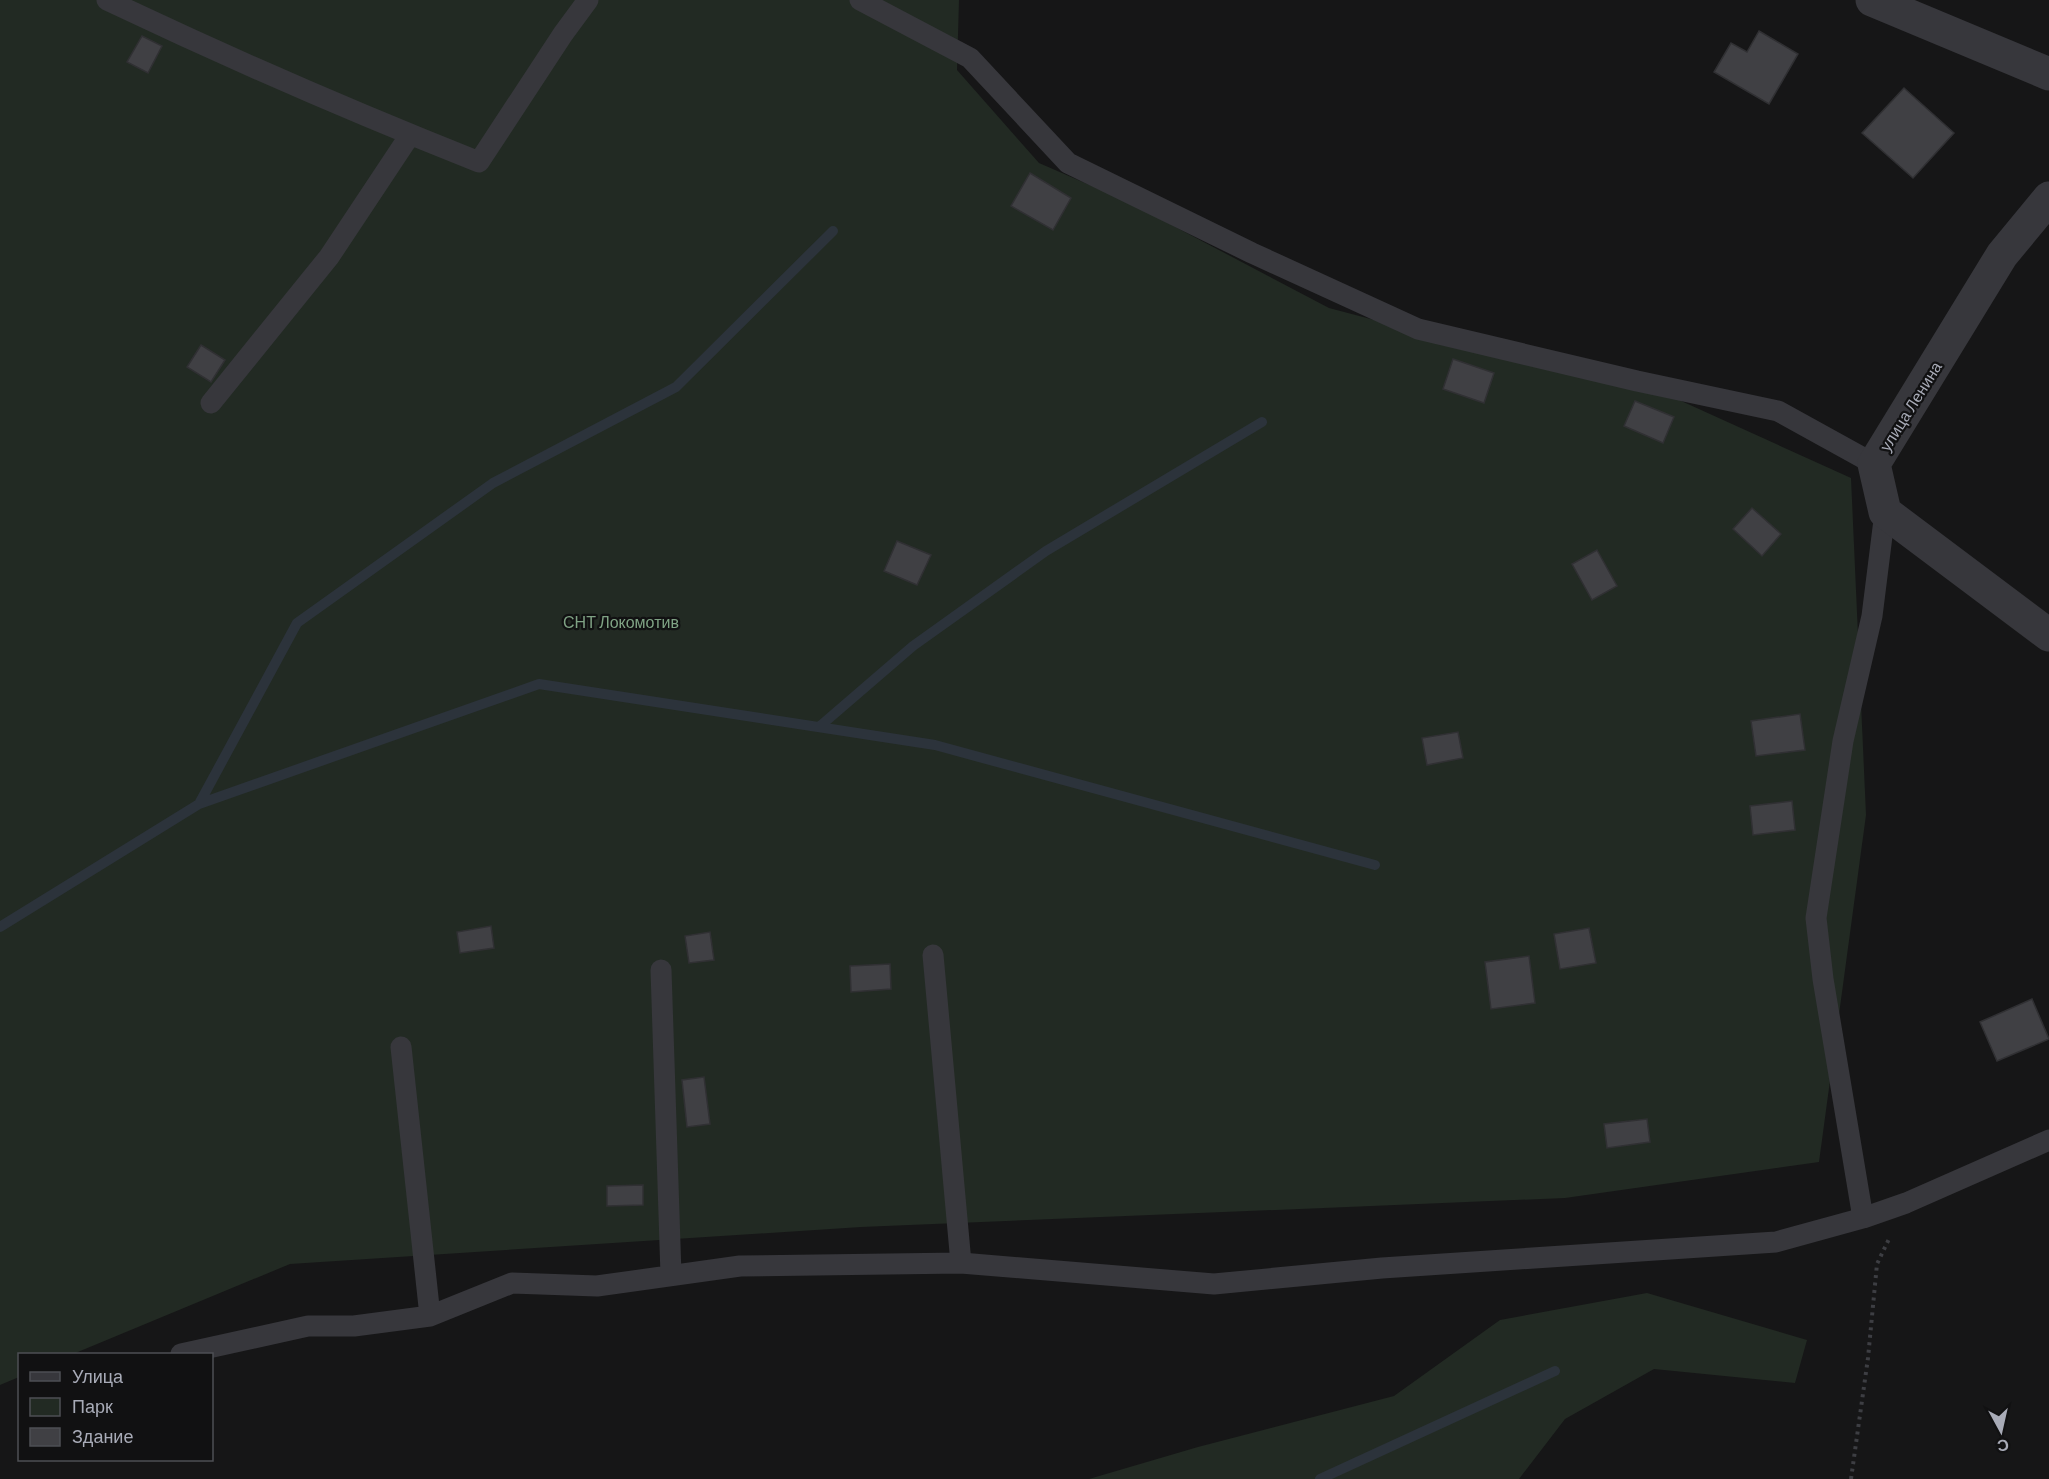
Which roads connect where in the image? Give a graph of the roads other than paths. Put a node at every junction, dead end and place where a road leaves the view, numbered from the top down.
1 (107, 0) edge
2 (588, 0) edge
3 (860, 0) edge
4 (1872, 0) edge
5 (2049, 74) edge
6 (410, 135) junction
7 (2049, 198) edge
8 (211, 403) dead end
9 (1874, 464) junction
10 (1885, 512) junction
11 (2049, 635) edge
12 (933, 955) dead end
13 (661, 970) dead end
14 (401, 1047) dead end
15 (2049, 1140) edge
16 (1863, 1218) junction
17 (961, 1263) junction
18 (671, 1275) junction
19 (430, 1316) junction
20 (186, 1353) edge

1 - 6 lane
2 - 6 lane
3 - 9 lane
4 - 5 street
6 - 8 lane
7 - 9 street, улица Ленина
9 - 10 street, улица Ленина
10 - 11 street
10 - 16 lane
12 - 17 lane
13 - 18 lane
14 - 19 lane
15 - 16 lane
16 - 17 lane
17 - 18 lane
18 - 19 lane
19 - 20 lane

